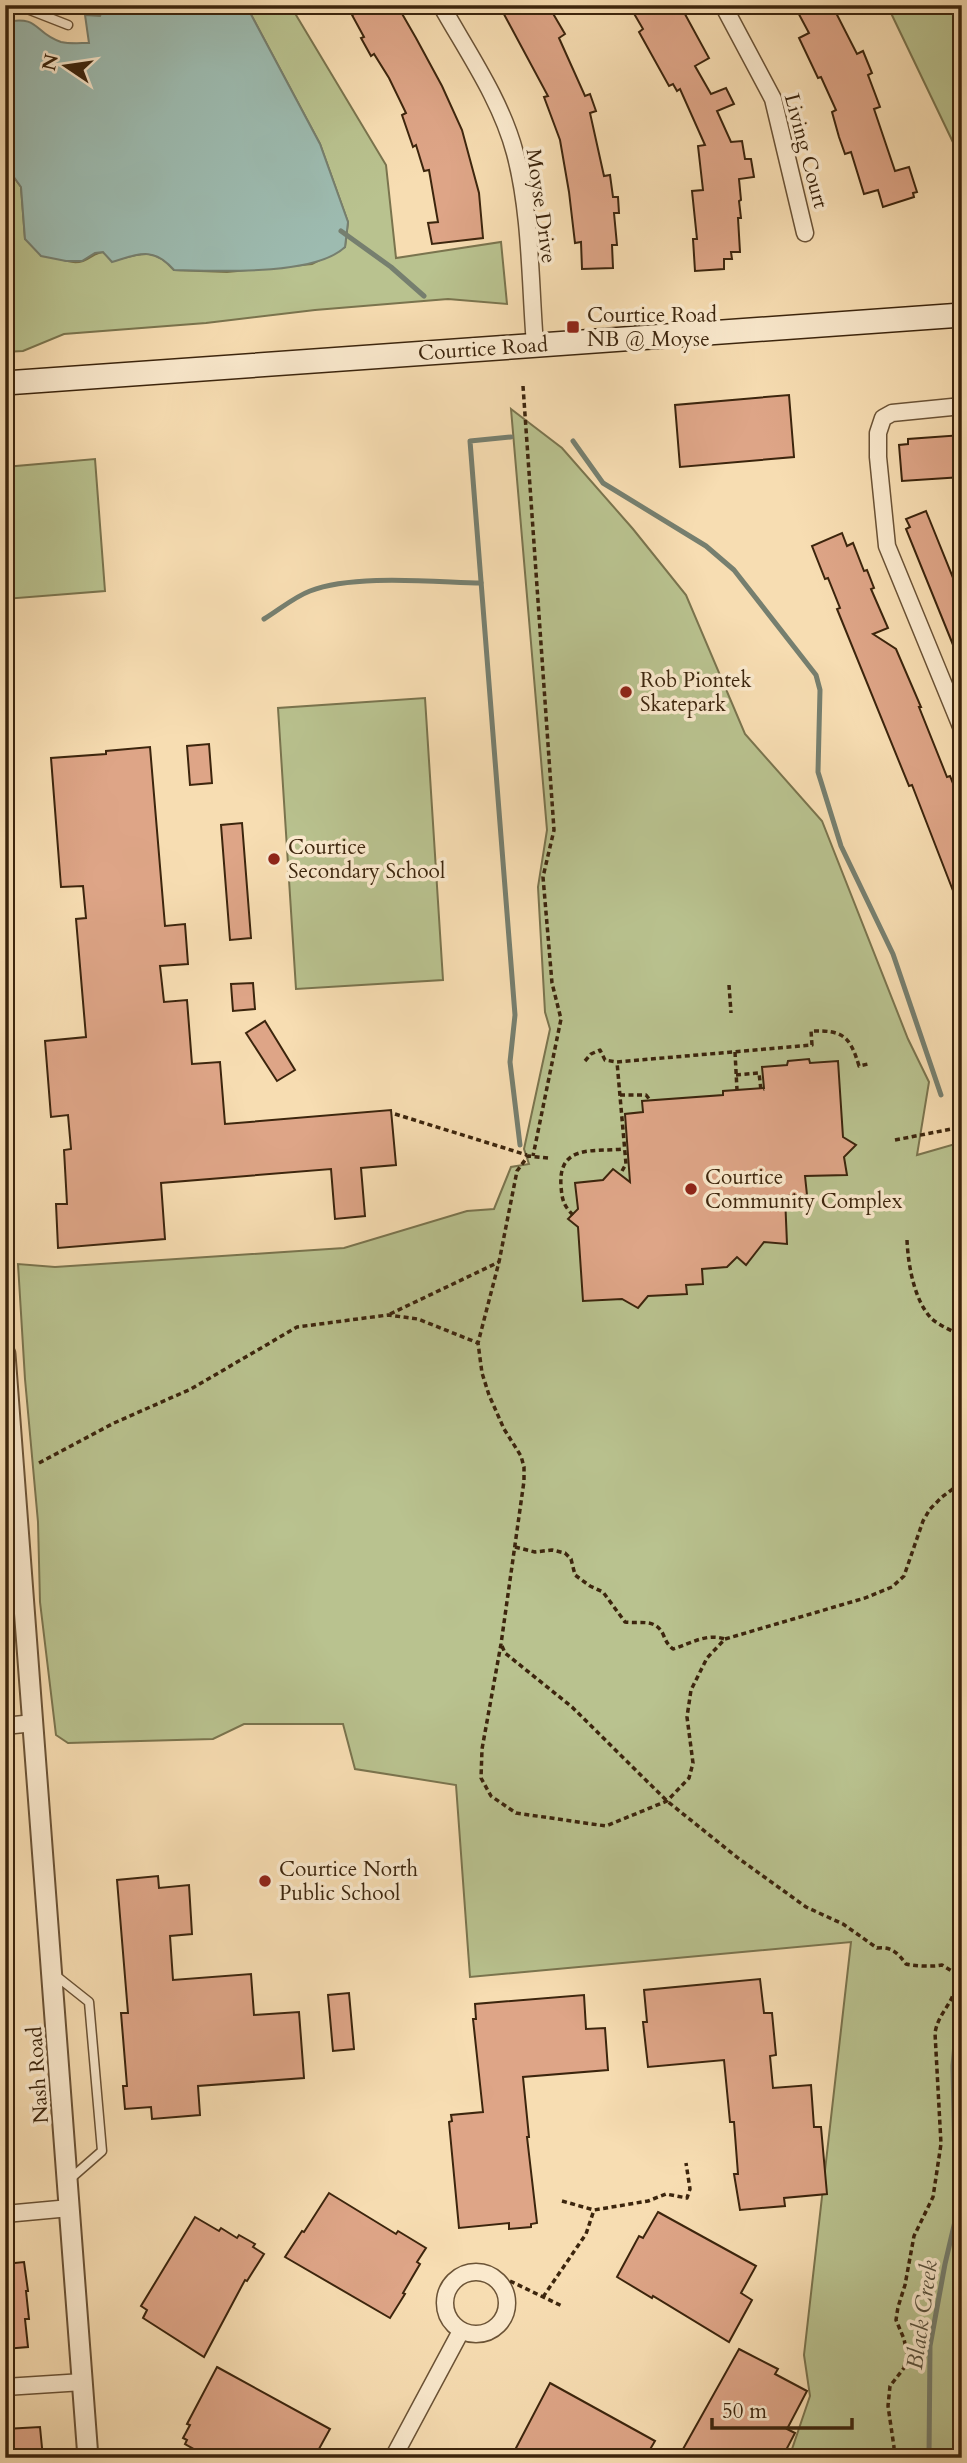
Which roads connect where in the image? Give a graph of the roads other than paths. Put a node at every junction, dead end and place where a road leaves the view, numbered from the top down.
1 (441, 5) edge
2 (723, 5) edge
3 (5, 6) edge
4 (68, 24) dead end
5 (805, 233) dead end
6 (962, 315) edge
7 (534, 345) junction
8 (5, 383) edge
9 (962, 406) edge
10 (962, 729) edge
11 (5, 1354) edge
12 (33, 1723) junction
13 (5, 1726) edge
14 (53, 1974) junction
15 (68, 2181) junction
16 (70, 2207) junction
17 (5, 2214) edge
18 (461, 2331) dead end
19 (83, 2382) junction
20 (5, 2387) edge
21 (88, 2458) edge
22 (393, 2458) edge

1 - 7 street, Moyse Drive
2 - 5 street, Living Court
3 - 4 lane
6 - 7 main road, Courtice Road
7 - 8 main road, Courtice Road
9 - 10 street
11 - 12 street, Nash Road
12 - 13 street
12 - 14 street, Nash Road
14 - 15 street, Nash Road
14 - 15 lane
15 - 16 street, Nash Road
16 - 17 street
16 - 19 street, Nash Road
18 - 22 street
19 - 20 street
19 - 21 street, Nash Road

